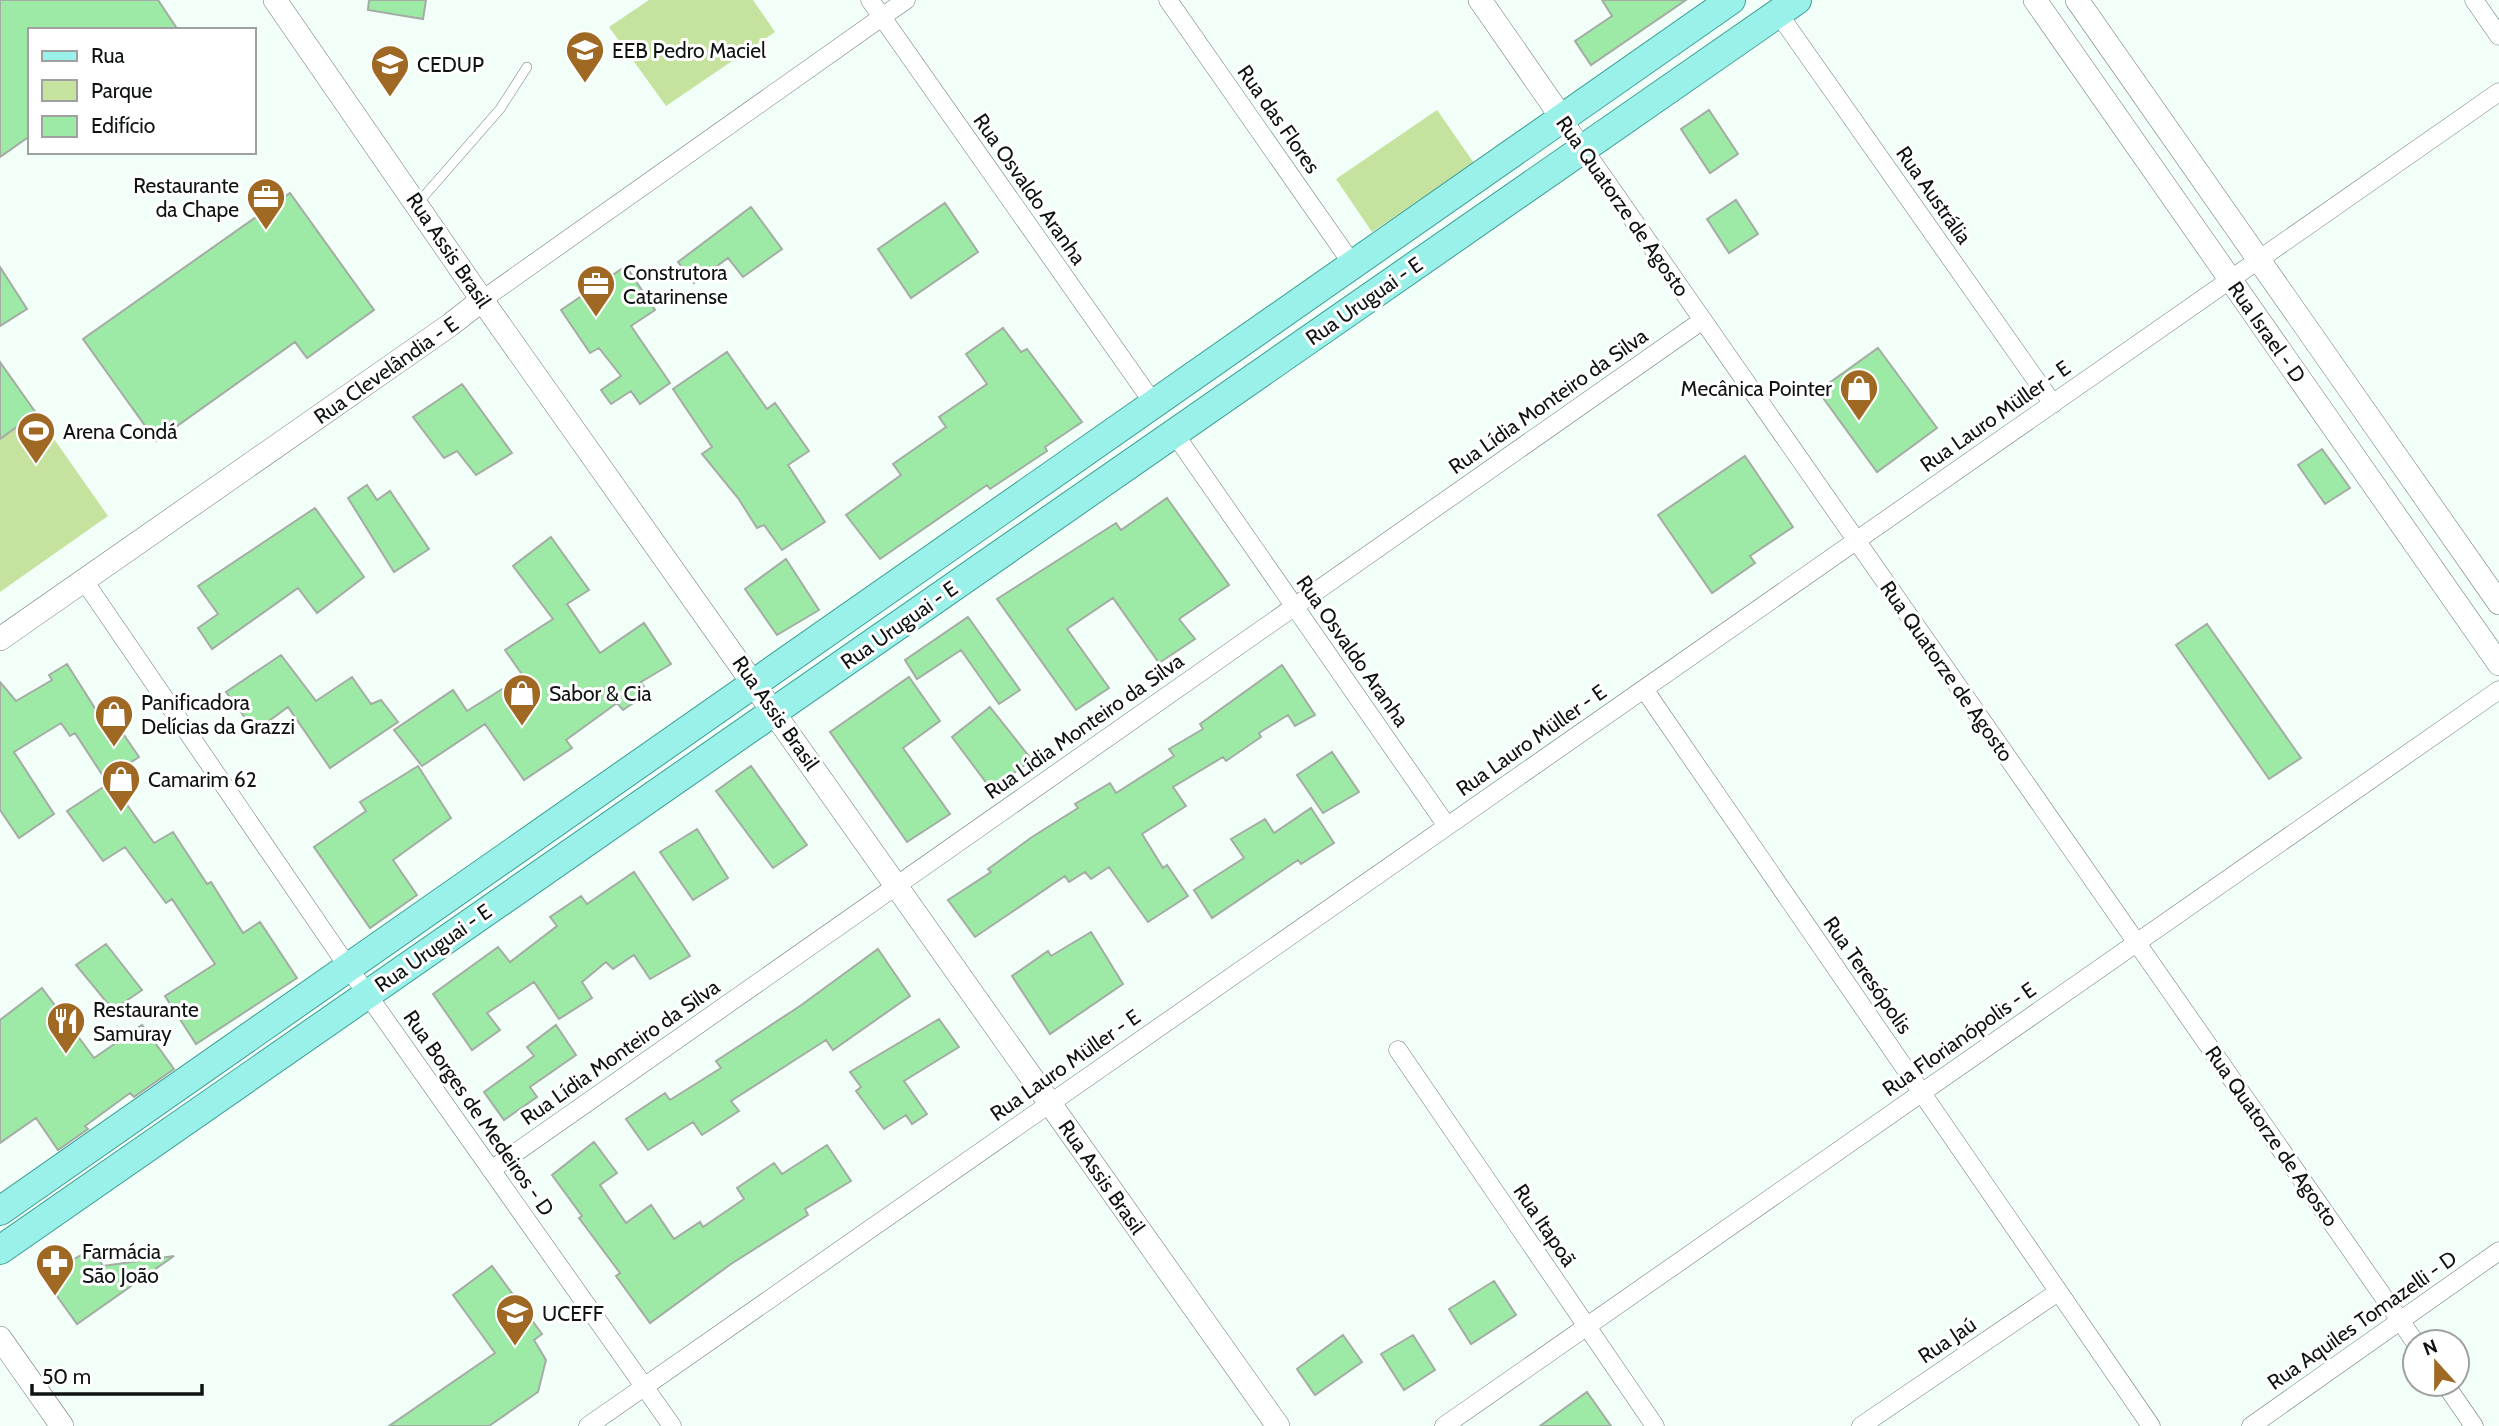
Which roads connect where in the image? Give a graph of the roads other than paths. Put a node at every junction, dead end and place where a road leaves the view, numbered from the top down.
1 (275, 0) edge
2 (870, 0) edge
3 (906, 0) edge
4 (1168, 0) edge
5 (1480, 0) edge
6 (1731, 0) edge
7 (2035, 0) edge
8 (2077, 0) edge
9 (2474, 0) edge
10 (1788, 7) edge
11 (881, 17) junction
12 (2499, 36) edge
13 (527, 67) dead end
14 (2499, 92) edge
15 (1562, 118) junction
16 (1583, 148) junction
17 (418, 203) junction
18 (2259, 260) junction
19 (1353, 265) junction
20 (2230, 280) junction
21 (482, 300) junction
22 (1703, 320) junction
23 (1154, 404) junction
24 (2053, 404) junction
25 (1174, 433) junction
26 (1857, 541) junction
27 (85, 582) junction
28 (2499, 603) edge
29 (1294, 606) junction
30 (0, 639) edge
31 (2499, 664) edge
32 (755, 683) junction
33 (1644, 689) junction
34 (2499, 690) edge
35 (775, 711) junction
36 (1447, 826) junction
37 (897, 885) junction
38 (2137, 943) junction
39 (348, 967) junction
40 (367, 994) junction
41 (1398, 1050) dead end
42 (1922, 1093) junction
43 (1050, 1103) junction
44 (491, 1170) junction
45 (0, 1211) edge
46 (0, 1250) edge
47 (2499, 1251) edge
48 (2058, 1292) junction
49 (2401, 1321) junction
50 (1587, 1326) junction
51 (2406, 1328) edge
52 (0, 1338) edge
53 (644, 1387) junction
54 (2455, 1398) edge
55 (1864, 1425) edge
56 (62, 1426) edge
57 (588, 1426) edge
58 (672, 1426) edge
59 (1278, 1426) edge
60 (1444, 1426) edge
61 (1656, 1426) edge
62 (2151, 1426) edge
63 (2251, 1426) edge
64 (2474, 1426) edge

1 - 17 street, Rua Assis Brasil
2 - 11 street, Rua Osvaldo Aranha
3 - 11 street, Rua Clevelândia - E
4 - 19 street, Rua das Flores
5 - 15 street, Rua Quatorze de Agosto
6 - 15 main road, Rua Uruguai - E
7 - 20 street, Rua Israel - D
8 - 18 street, Rua Israel - D
9 - 12 street
10 - 16 main road, Rua Uruguai - E
10 - 24 street, Rua Austrália
11 - 21 street, Rua Clevelândia - E
11 - 23 street, Rua Osvaldo Aranha
13 - 17 lane
14 - 18 street, Rua Lauro Müller - E
15 - 16 street, Rua Quatorze de Agosto
15 - 19 main road, Rua Uruguai - E
16 - 22 street, Rua Quatorze de Agosto
16 - 25 main road, Rua Uruguai - E
17 - 21 street, Rua Assis Brasil
18 - 20 street, Rua Lauro Müller - E
18 - 28 street, Rua Israel - D
19 - 23 main road, Rua Uruguai - E
20 - 24 street, Rua Lauro Müller - E
20 - 31 street, Rua Israel - D
21 - 27 street, Rua Clevelândia - E
21 - 32 street, Rua Assis Brasil
22 - 26 street, Rua Quatorze de Agosto
22 - 29 street, Rua Lídia Monteiro da Silva
23 - 32 main road, Rua Uruguai - E
24 - 26 street, Rua Lauro Müller - E
25 - 29 street, Rua Osvaldo Aranha
25 - 35 main road, Rua Uruguai - E
26 - 33 street, Rua Lauro Müller - E
26 - 38 street, Rua Quatorze de Agosto
27 - 30 street, Rua Clevelândia - E
27 - 39 street, Rua Borges de Medeiros - D
29 - 36 street, Rua Osvaldo Aranha
29 - 37 street, Rua Lídia Monteiro da Silva
32 - 35 street, Rua Assis Brasil
32 - 39 main road, Rua Uruguai - E
33 - 36 street, Rua Lauro Müller - E
33 - 42 street, Rua Teresópolis
34 - 38 street, Rua Florianópolis - E
35 - 37 street, Rua Assis Brasil
35 - 40 main road, Rua Uruguai - E
36 - 43 street, Rua Lauro Müller - E
37 - 43 street, Rua Assis Brasil
37 - 44 street, Rua Lídia Monteiro da Silva
38 - 42 street, Rua Florianópolis - E
38 - 49 street, Rua Quatorze de Agosto
39 - 40 street, Rua Borges de Medeiros - D
39 - 45 main road, Rua Uruguai - E
40 - 44 street, Rua Borges de Medeiros - D
40 - 46 main road, Rua Uruguai - E
41 - 50 street, Rua Itapoã
42 - 48 street, Rua Teresópolis
42 - 50 street, Rua Florianópolis - E
43 - 53 street, Rua Lauro Müller - E
43 - 59 street, Rua Assis Brasil
44 - 53 street, Rua Borges de Medeiros - D
47 - 49 street, Rua Aquiles Tomazelli - D
48 - 55 street, Rua Jaú
48 - 62 street, Rua Teresópolis
49 - 51 street, Rua Quatorze de Agosto
49 - 63 street, Rua Aquiles Tomazelli - D
50 - 60 street, Rua Florianópolis - E
50 - 61 street, Rua Itapoã
52 - 56 street
53 - 57 street, Rua Lauro Müller - E
53 - 58 street, Rua Borges de Medeiros - D
54 - 64 street

